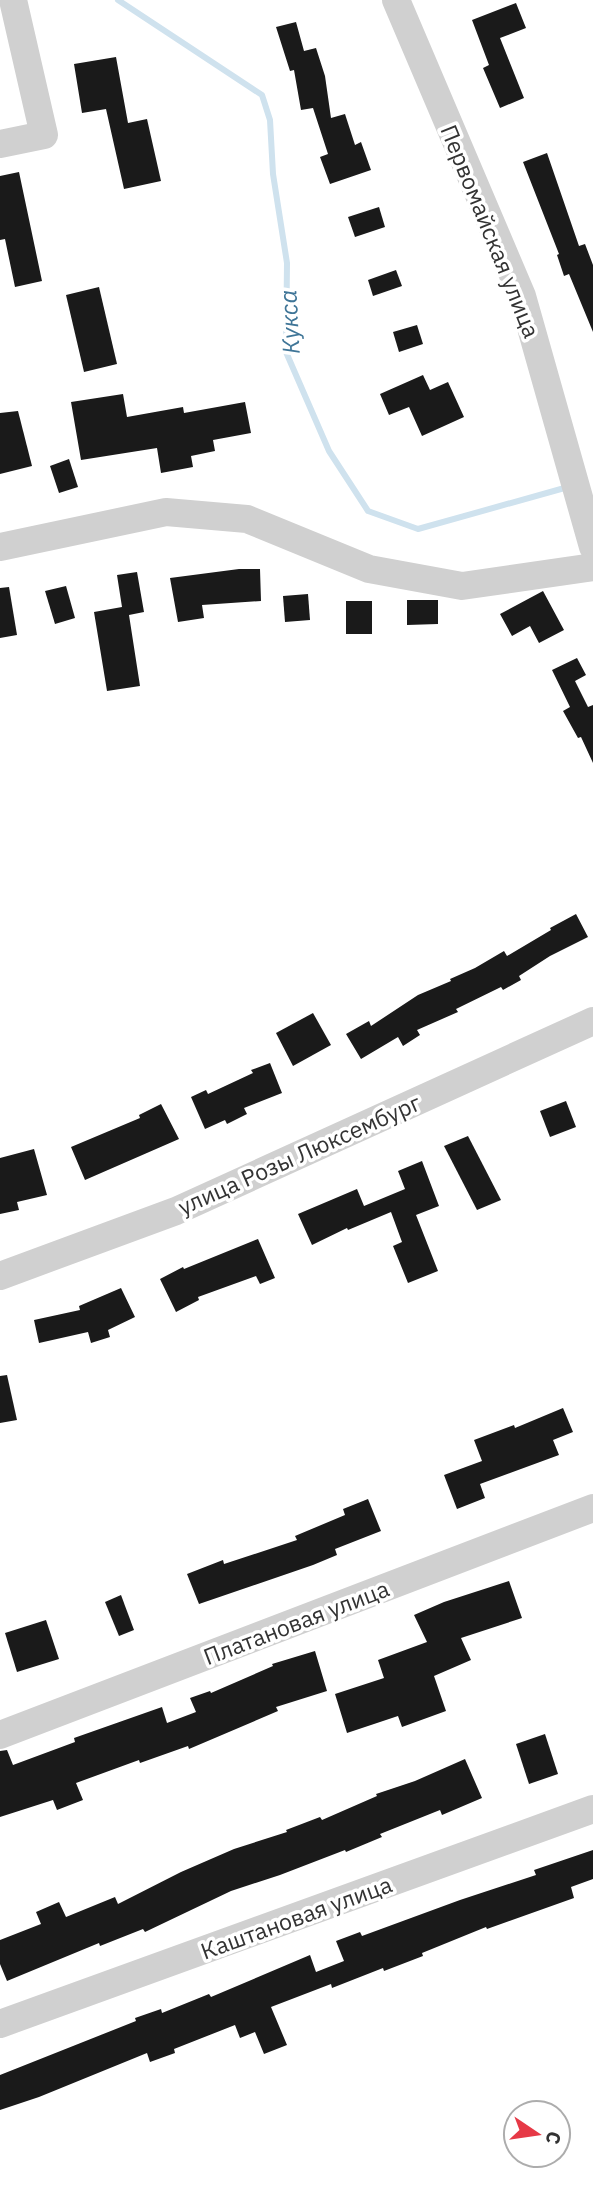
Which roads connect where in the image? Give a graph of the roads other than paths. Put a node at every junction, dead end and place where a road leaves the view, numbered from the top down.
1 (13, 0) edge
2 (396, 0) edge
3 (0, 145) edge
4 (0, 547) edge
5 (593, 547) edge
6 (593, 567) edge
7 (593, 1021) edge
8 (0, 1276) edge
9 (593, 1508) edge
10 (0, 1735) edge
11 (593, 1809) edge
12 (0, 2024) edge

1 - 3 street
2 - 5 street, Первомайская улица
4 - 6 street
7 - 8 street, улица Розы Люксембург
9 - 10 street, Платановая улица
11 - 12 street, Каштановая улица

